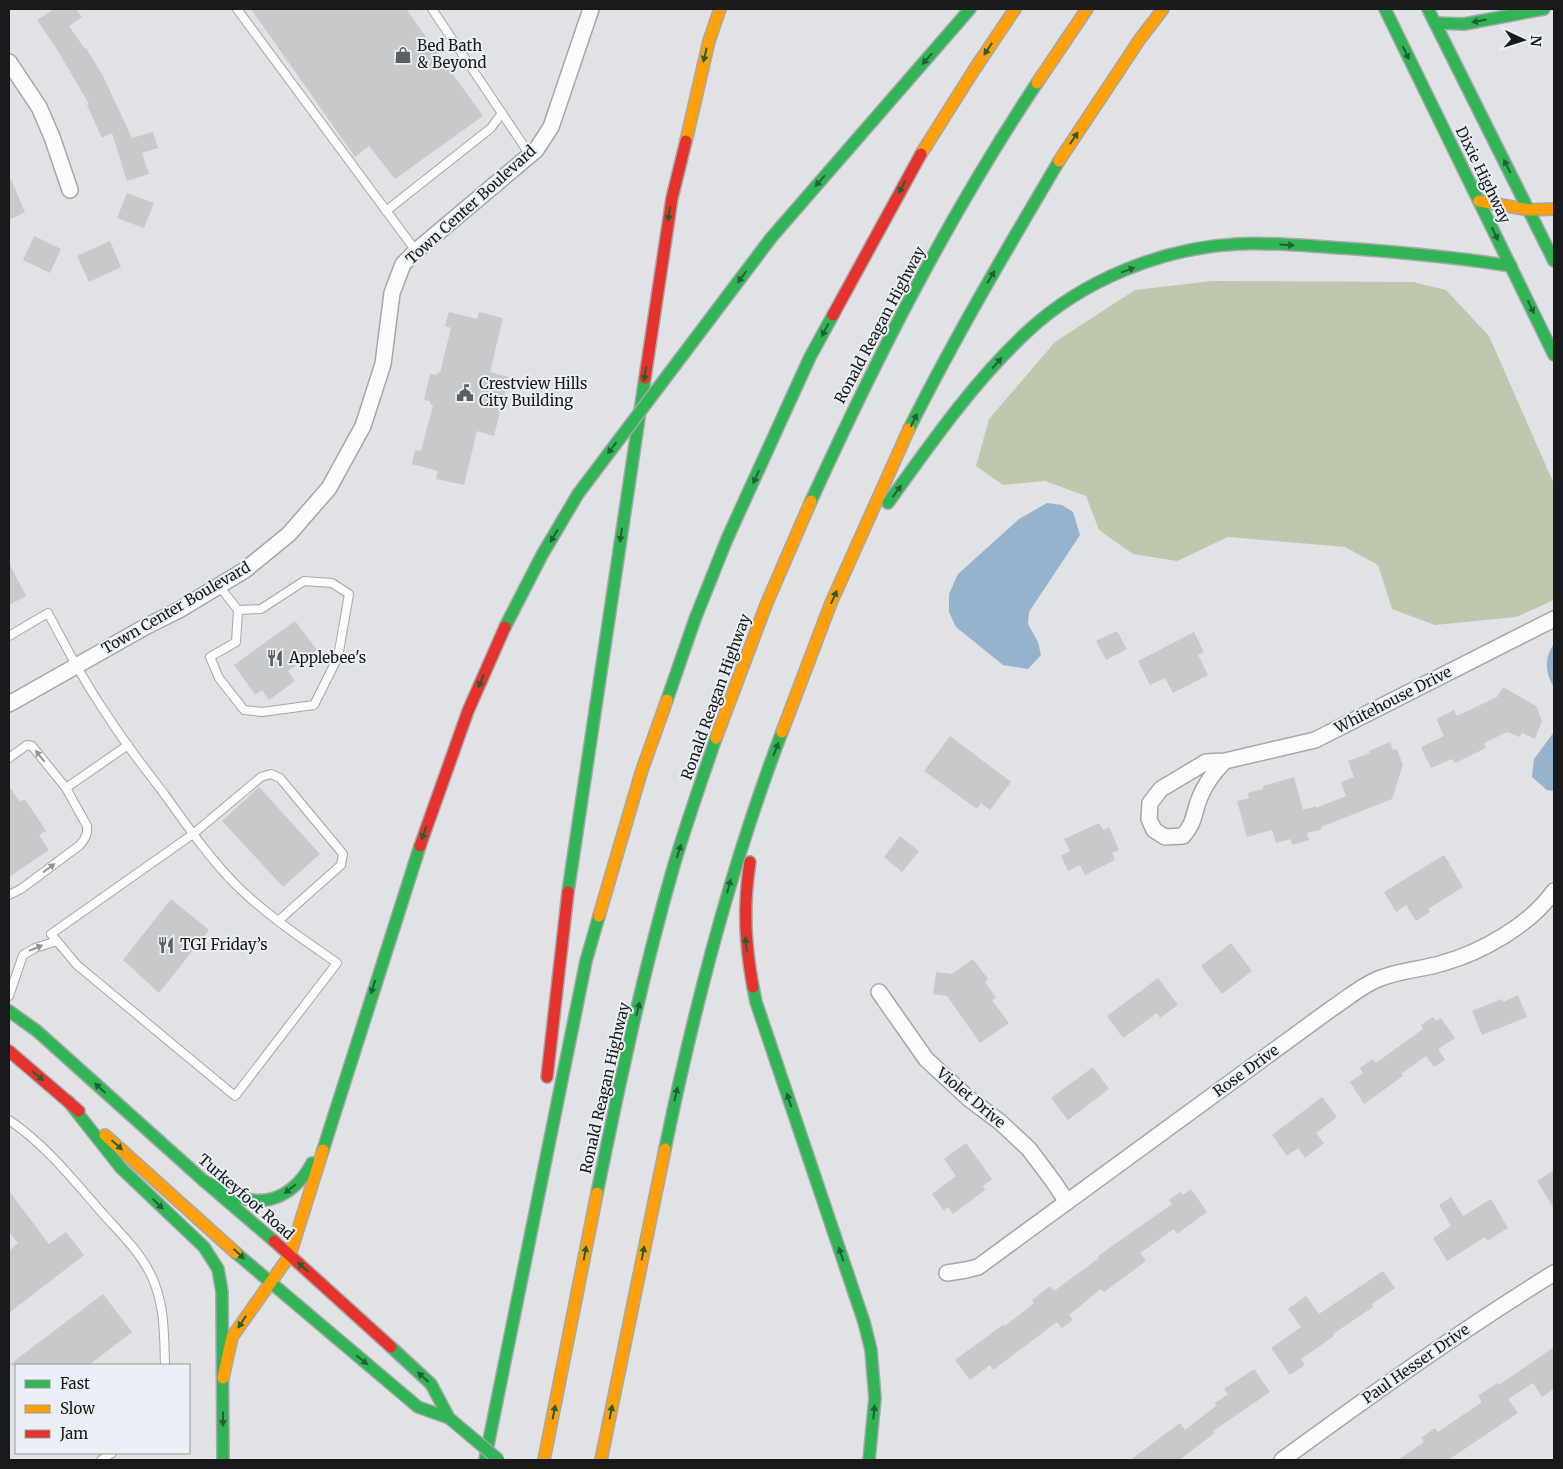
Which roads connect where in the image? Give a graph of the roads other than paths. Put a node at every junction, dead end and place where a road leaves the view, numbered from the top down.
1 (237, 9) edge
2 (432, 9) edge
3 (591, 9) edge
4 (720, 9) edge
5 (970, 9) edge
6 (1015, 9) edge
7 (1087, 9) edge
8 (1163, 9) edge
9 (1385, 9) edge
10 (1428, 9) edge
11 (1544, 9) edge
12 (1435, 23) junction
13 (9, 62) edge
14 (502, 113) junction
15 (530, 155) junction
16 (70, 190) dead end
17 (1479, 201) junction
18 (1554, 209) edge
19 (1529, 210) junction
20 (386, 211) junction
21 (416, 251) junction
22 (1554, 261) edge
23 (1511, 266) junction
24 (1554, 355) edge
25 (858, 544) junction
26 (219, 586) junction
27 (238, 610) junction
28 (1554, 619) edge
29 (9, 636) edge
30 (77, 666) junction
31 (9, 704) edge
32 (128, 745) junction
33 (9, 758) edge
34 (1225, 761) junction
35 (66, 788) junction
36 (758, 794) junction
37 (193, 834) junction
38 (1554, 891) edge
39 (9, 895) edge
40 (278, 921) junction
41 (57, 941) junction
42 (879, 992) dead end
43 (9, 996) edge
44 (9, 1011) edge
45 (9, 1051) edge
46 (546, 1089) dead end
47 (68, 1101) junction
48 (543, 1118) dead end
49 (9, 1120) edge
50 (327, 1135) junction
51 (204, 1181) junction
52 (1067, 1202) junction
53 (528, 1244) junction
54 (290, 1254) junction
55 (947, 1273) dead end
56 (1554, 1273) edge
57 (270, 1283) junction
58 (164, 1364) edge
59 (223, 1378) junction
60 (449, 1418) junction
61 (223, 1460) edge
62 (485, 1460) edge
63 (499, 1460) edge
64 (544, 1460) edge
65 (601, 1460) edge
66 (869, 1460) edge
67 (1282, 1460) edge

1 - 20 lane
2 - 14 lane
3 - 15 street, Town Center Boulevard
4 -> 46 main road
5 -> 50 main road, bridge
6 -> 53 main road
64 -> 7 main road, Ronald Reagan Highway
25 -> 8 main road
9 -> 17 main road, Dixie Highway
10 - 12 main road, Dixie Highway
11 -> 12 main road
19 -> 12 main road, Dixie Highway
13 - 16 street
14 - 15 lane
14 - 20 lane
15 - 21 street, Town Center Boulevard
17 - 19 main road
17 -> 23 main road, Dixie Highway
18 - 19 main road
19 - 22 main road, Dixie Highway
20 - 21 lane
21 - 26 street, Town Center Boulevard
23 -> 24 main road, Dixie Highway
25 -> 23 main road
36 -> 25 main road
26 - 27 lane
26 - 30 street, Town Center Boulevard
27 - 27 lane
28 - 34 street, Whitehouse Drive
29 - 30 lane
30 - 31 street, Town Center Boulevard
30 - 32 lane
32 - 35 lane
32 - 37 lane
35 -> 33 lane
34 - 34 street, Whitehouse Drive
39 -> 35 lane
65 -> 36 main road
66 -> 36 main road
37 - 40 lane
37 - 40 lane
37 - 41 lane
38 - 52 street, Rose Drive
40 - 41 lane
43 -> 41 lane
42 - 52 street, Violet Drive
51 -> 44 main road, Turkeyfoot Road
45 -> 47 main road, Turkeyfoot Road
47 -> 57 main road, Turkeyfoot Road
47 -> 59 main road
48 - 53 main road
49 - 58 lane
50 -> 51 main road
50 - 54 main road
51 - 54 main road, Turkeyfoot Road
52 - 55 street, Rose Drive
53 - 62 main road
54 - 57 main road
60 -> 54 main road, Turkeyfoot Road
56 - 67 street, Paul Hesser Drive
57 -> 59 main road
57 -> 60 main road, Turkeyfoot Road
59 -> 61 main road
60 - 63 main road, Turkeyfoot Road, bridge

